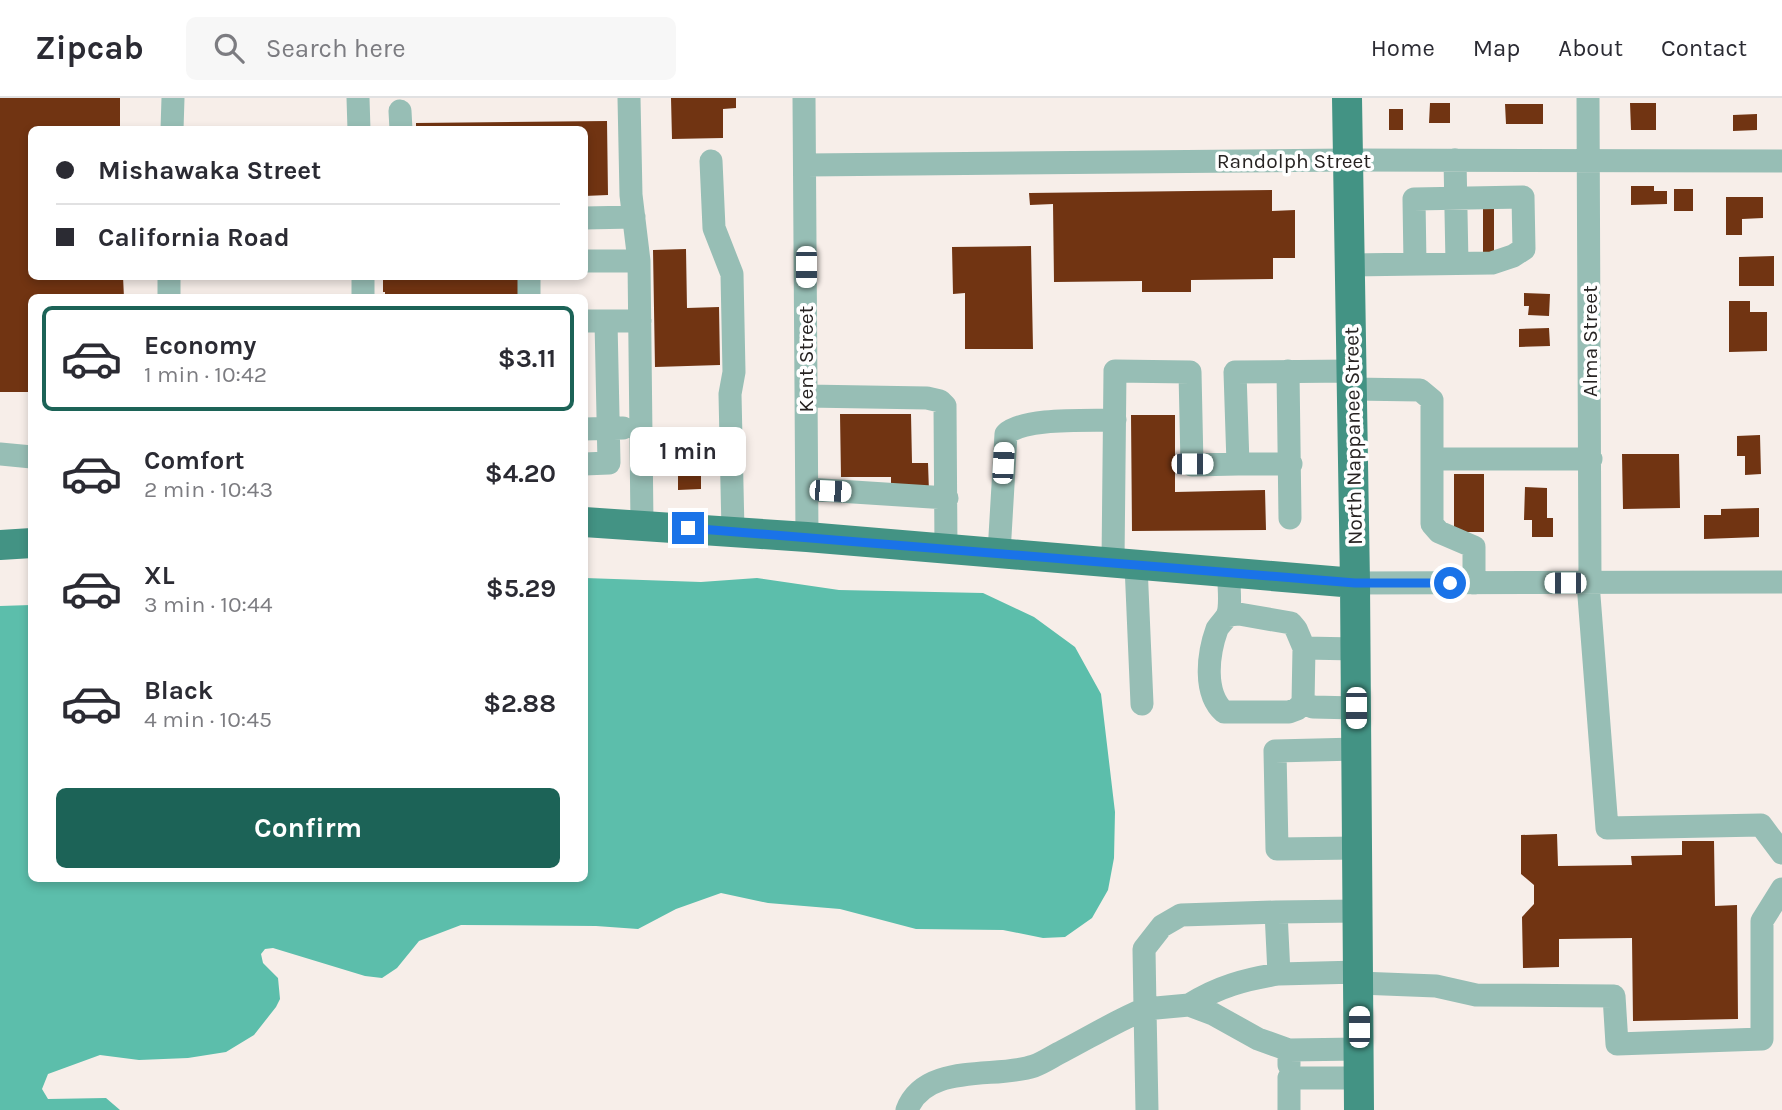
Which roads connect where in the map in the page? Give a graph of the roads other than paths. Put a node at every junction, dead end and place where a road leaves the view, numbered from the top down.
1 (173, 98) edge
2 (358, 98) edge
3 (629, 98) edge
4 (804, 98) edge
5 (1348, 98) edge
6 (1588, 98) edge
7 (172, 126) edge
8 (359, 126) edge
9 (1348, 160) junction
10 (1455, 160) junction
11 (711, 161) dead end
12 (1589, 161) junction
13 (1782, 161) edge
14 (806, 165) junction
15 (1456, 199) junction
16 (634, 217) junction
17 (588, 218) edge
18 (588, 261) edge
19 (639, 261) junction
20 (1415, 264) junction
21 (1457, 264) junction
22 (1350, 265) junction
23 (595, 321) edge
24 (640, 321) junction
25 (1288, 371) junction
26 (1352, 380) junction
27 (807, 396) junction
28 (1115, 420) junction
29 (608, 428) junction
30 (641, 428) junction
31 (588, 429) edge
32 (0, 454) edge
33 (28, 457) edge
34 (1432, 459) junction
35 (1591, 459) junction
36 (588, 464) edge
37 (1238, 464) junction
38 (1291, 464) junction
39 (807, 489) junction
40 (947, 498) junction
41 (1290, 518) dead end
42 (588, 522) edge
43 (642, 524) junction
44 (733, 531) junction
45 (807, 537) junction
46 (28, 543) edge
47 (0, 545) edge
48 (946, 549) junction
49 (999, 553) junction
50 (1124, 564) junction
51 (1229, 572) junction
52 (1782, 582) edge
53 (1355, 583) junction
54 (1474, 583) junction
55 (1589, 583) junction
56 (1228, 615) junction
57 (1304, 648) junction
58 (1356, 649) junction
59 (1303, 703) junction
60 (1142, 704) dead end
61 (1356, 708) junction
62 (1357, 750) junction
63 (1358, 848) junction
64 (1782, 853) edge
65 (1782, 890) edge
66 (1358, 911) junction
67 (1276, 912) junction
68 (1279, 974) junction
69 (1359, 978) junction
70 (1189, 1004) junction
71 (1145, 1009) junction
72 (1289, 1050) junction
73 (1359, 1063) junction
74 (1289, 1078) junction
75 (907, 1110) edge
76 (1147, 1110) edge
77 (1289, 1110) edge
78 (1359, 1110) edge

1 - 7 street
2 - 8 street
3 - 16 street
4 - 14 street, Kent Street
5 - 9 main road, North Nappanee Street
6 - 12 street, Alma Street
9 - 10 street, Randolph Street
9 - 14 street, Randolph Street
9 - 22 main road, North Nappanee Street
10 - 12 street, Randolph Street
10 - 15 street
11 - 44 street
12 - 13 street, Randolph Street
12 - 35 street, Alma Street
14 - 27 street, Kent Street
15 - 20 street
15 - 21 street
15 - 21 street
16 - 17 street
16 - 19 street
18 - 19 street
19 - 24 street
20 - 21 street
20 - 22 street
22 - 26 main road, North Nappanee Street
23 - 24 street
23 - 29 street
24 - 30 street
25 - 26 street
25 - 37 street
25 - 38 street
26 - 34 street
26 - 53 main road, North Nappanee Street
27 - 39 street, Kent Street
27 - 40 street
28 - 37 street
28 - 49 street
28 - 50 street
29 - 30 street
29 - 31 street
29 - 36 street
30 - 43 street
32 - 33 street
34 - 35 street
34 - 54 street
35 - 55 street, Alma Street
37 - 38 street
38 - 41 street
39 - 40 street
39 - 45 street, Kent Street
40 - 48 street
42 - 43 main road
43 - 44 main road
44 - 45 main road
45 - 48 main road
46 - 47 main road
48 - 49 main road
49 - 50 main road
50 - 51 main road
50 - 60 street
51 - 53 main road
51 - 56 street
52 - 55 street
53 - 54 street
53 - 58 main road, North Nappanee Street
54 - 55 street
55 - 64 street, Alma Street
56 - 57 street
56 - 59 street
57 - 58 street
57 - 59 street
58 - 61 main road, North Nappanee Street
59 - 61 street
61 - 62 main road, North Nappanee Street
62 - 63 main road, North Nappanee Street
62 - 63 street
63 - 66 main road, North Nappanee Street
65 - 69 street
66 - 67 street
66 - 69 main road, North Nappanee Street
67 - 68 street
67 - 71 street
68 - 69 street
68 - 70 street
69 - 73 main road, North Nappanee Street
70 - 71 street
70 - 72 street
71 - 75 street
71 - 76 street
72 - 73 street
72 - 74 street
73 - 74 street
73 - 78 main road, North Nappanee Street
74 - 77 street

